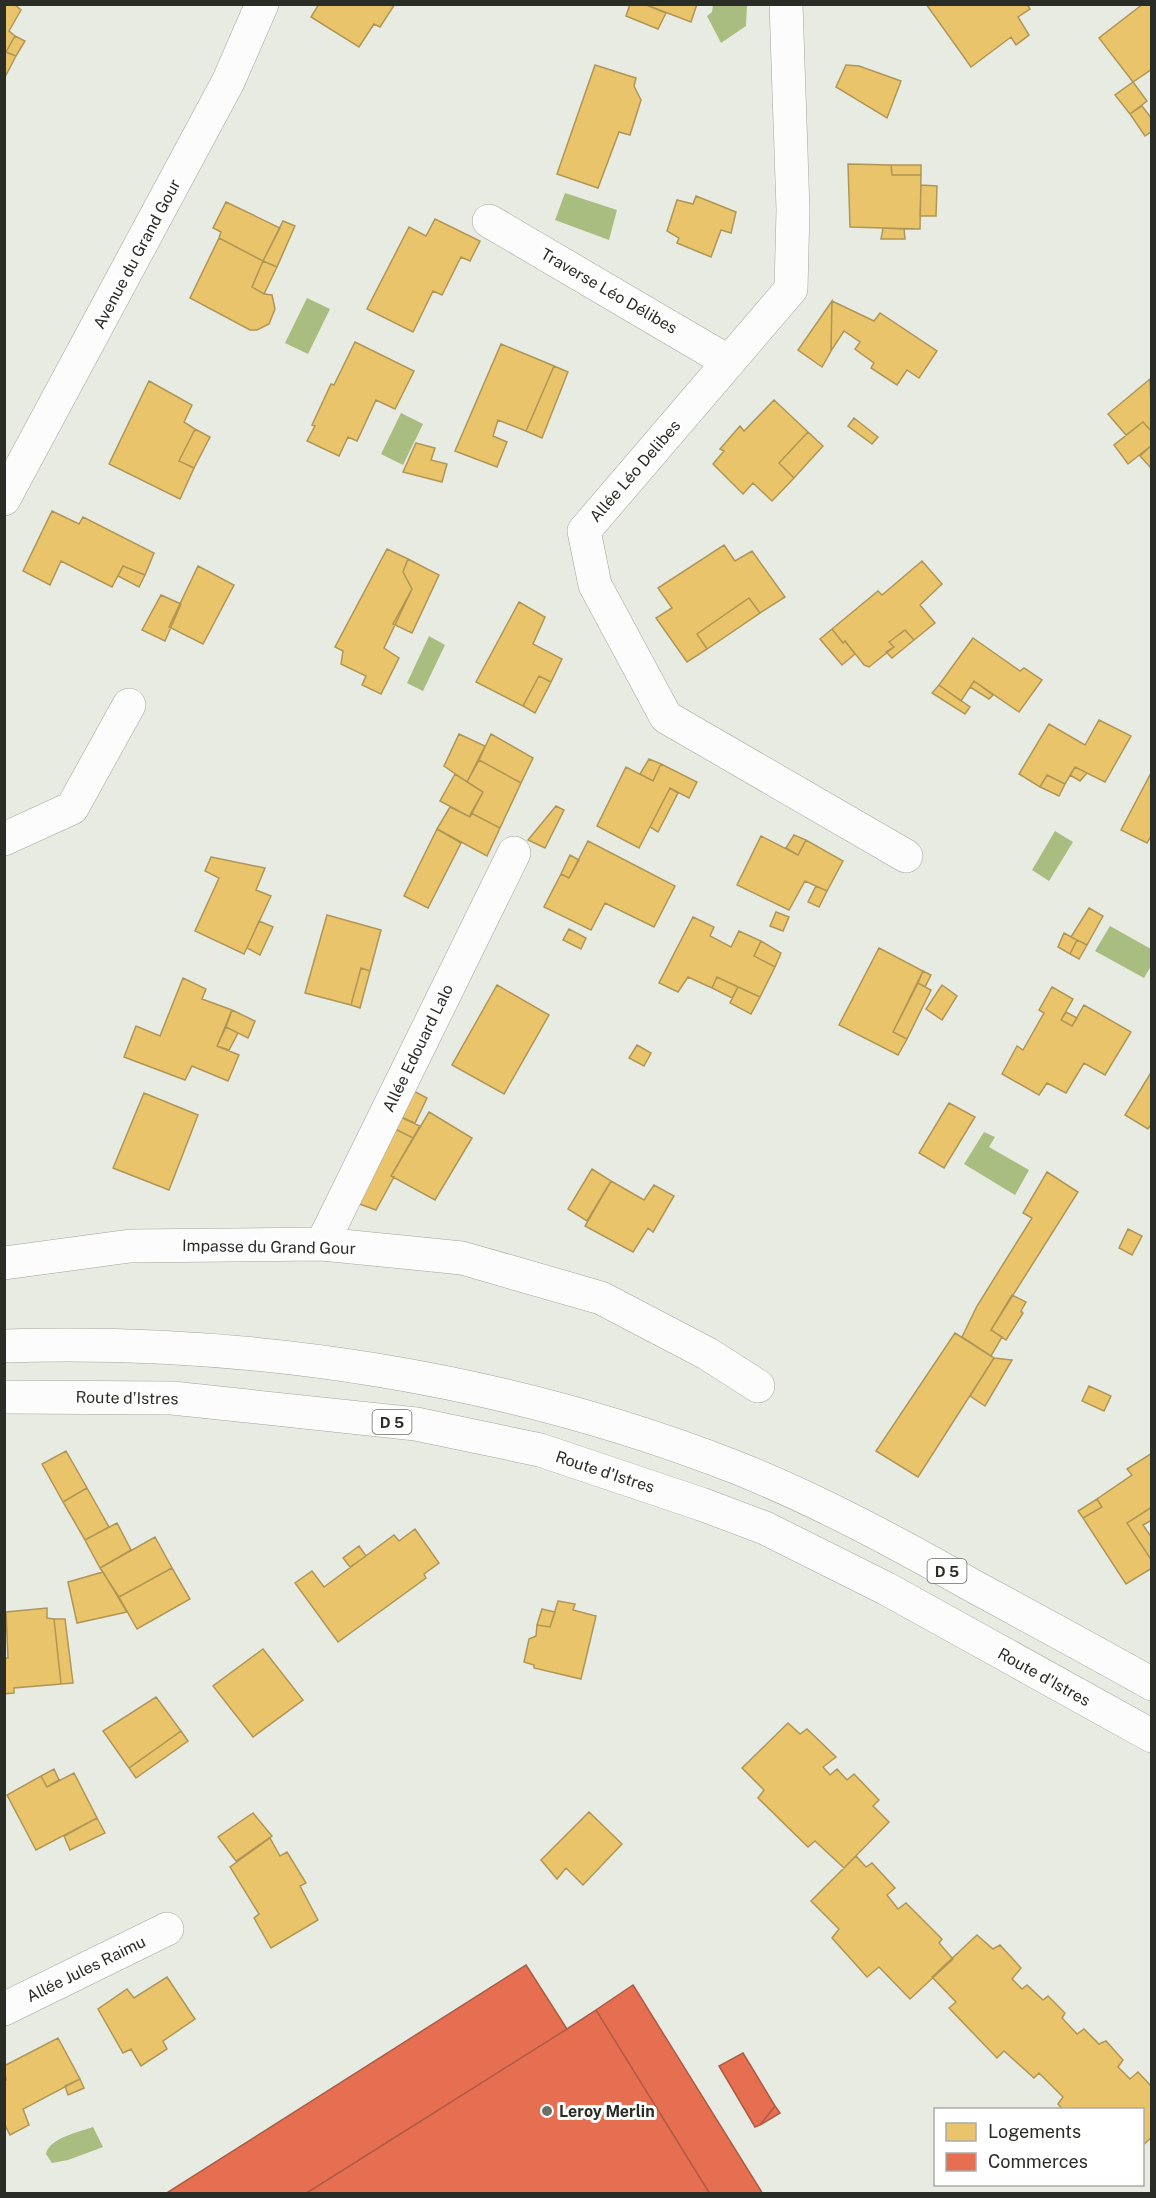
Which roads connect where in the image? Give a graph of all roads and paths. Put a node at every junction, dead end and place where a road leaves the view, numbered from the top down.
1 (262, 4) edge
2 (786, 4) edge
3 (489, 221) dead end
4 (729, 362) junction
5 (4, 500) edge
6 (129, 705) dead end
7 (4, 839) edge
8 (514, 853) dead end
9 (906, 856) dead end
10 (322, 1244) junction
11 (4, 1263) edge
12 (4, 1346) edge
13 (758, 1386) dead end
14 (4, 1397) edge
15 (1152, 1684) edge
16 (1152, 1736) edge
17 (167, 1929) dead end
18 (4, 2009) edge

1 - 5 street, Avenue du Grand Gour
2 - 4 street, Allée Léo Delibes
3 - 4 street, Traverse Léo Délibes
4 - 9 street, Allée Léo Delibes
6 - 7 street
8 - 10 street, Allée Edouard Lalo
10 - 11 street, Impasse du Grand Gour
10 - 13 street, Impasse du Grand Gour
12 - 15 street, D 5
14 - 16 street, Route d'Istres / D 5
17 - 18 street, Allée Jules Raimu

